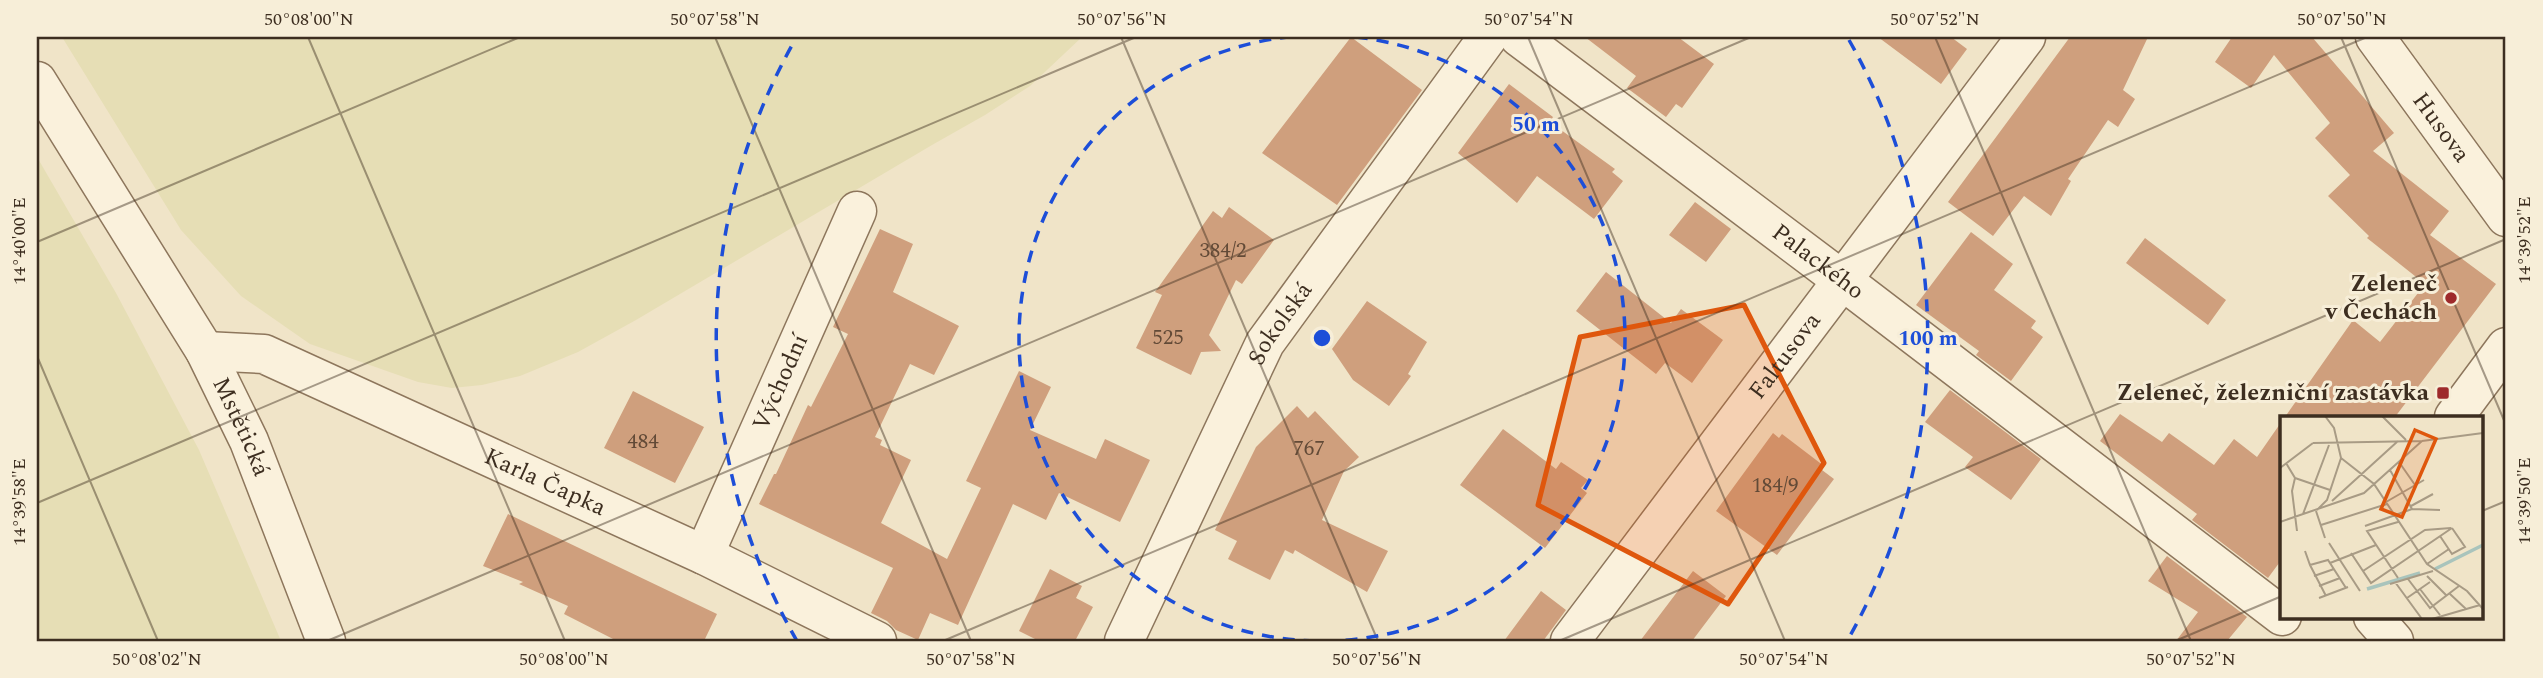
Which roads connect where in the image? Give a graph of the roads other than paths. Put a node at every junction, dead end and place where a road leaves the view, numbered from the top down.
1 (1488, 37) edge
2 (1518, 37) edge
3 (2026, 37) edge
4 (2375, 37) edge
5 (37, 81) edge
6 (857, 211) dead end
7 (2506, 217) edge
8 (1842, 280) junction
9 (2506, 347) edge
10 (205, 351) junction
11 (2455, 416) edge
12 (704, 555) junction
13 (2280, 616) edge
14 (2374, 618) edge
15 (326, 641) edge
16 (877, 641) edge
17 (1124, 641) edge
18 (1570, 641) edge
19 (2395, 641) edge

1 - 17 street, Sokolská
2 - 8 street, Palackého
3 - 8 street, Faltusova
4 - 7 street, Husova
5 - 10 street, Mstětická
6 - 12 street, Východní
8 - 13 street, Palackého
8 - 18 street, Faltusova
9 - 11 street
10 - 12 street, Karla Čapka
10 - 15 street, Mstětická
12 - 16 street, Karla Čapka
14 - 19 street

